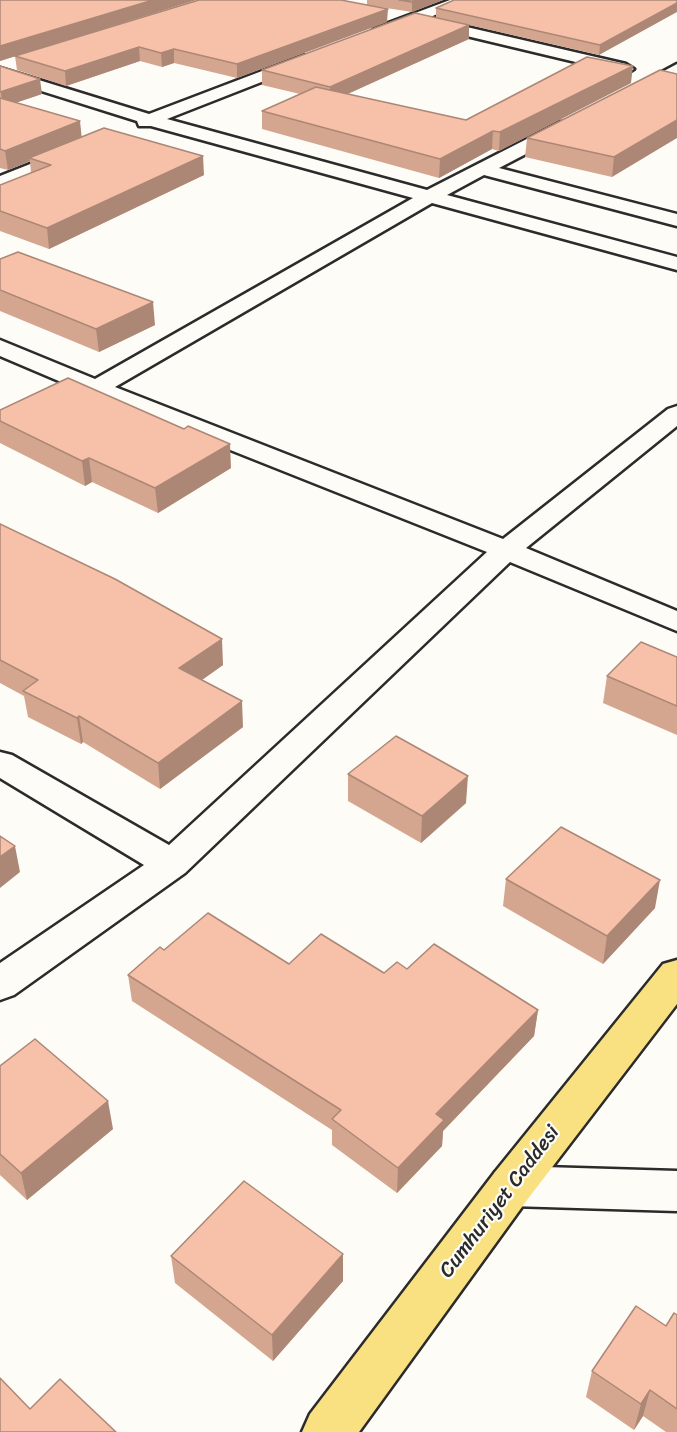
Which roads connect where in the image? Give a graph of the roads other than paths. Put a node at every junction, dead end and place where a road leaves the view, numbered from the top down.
1 (463, 0) edge
2 (378, 13) edge
3 (413, 19) junction
4 (369, 36) edge
5 (325, 52) edge
6 (22, 61) edge
7 (0, 70) edge
8 (671, 76) edge
9 (618, 99) edge
10 (586, 115) edge
11 (150, 120) junction
12 (128, 129) dead end
13 (86, 147) edge
14 (482, 169) junction
15 (0, 183) edge
16 (430, 196) junction
17 (677, 220) edge
18 (677, 264) edge
19 (0, 347) edge
20 (96, 388) junction
21 (677, 414) edge
22 (506, 550) junction
23 (677, 622) edge
24 (0, 763) edge
25 (172, 864) junction
26 (677, 975) edge
27 (0, 984) edge
28 (511, 1185) junction
29 (677, 1191) edge
30 (328, 1432) edge

1 - 3 street
2 - 3 street
3 - 4 street
3 - 8 street
5 - 11 street
6 - 7 street
7 - 11 street
8 - 9 street
10 - 14 street
11 - 12 street
11 - 16 street
13 - 15 street
14 - 16 street
14 - 17 street
16 - 18 street
16 - 20 street
19 - 20 street
20 - 22 street
21 - 22 street
22 - 23 street
22 - 25 street
24 - 25 street
25 - 27 street
26 - 28 main road, Cumhuriyet Caddesi
28 - 29 street
28 - 30 main road, Cumhuriyet Caddesi

